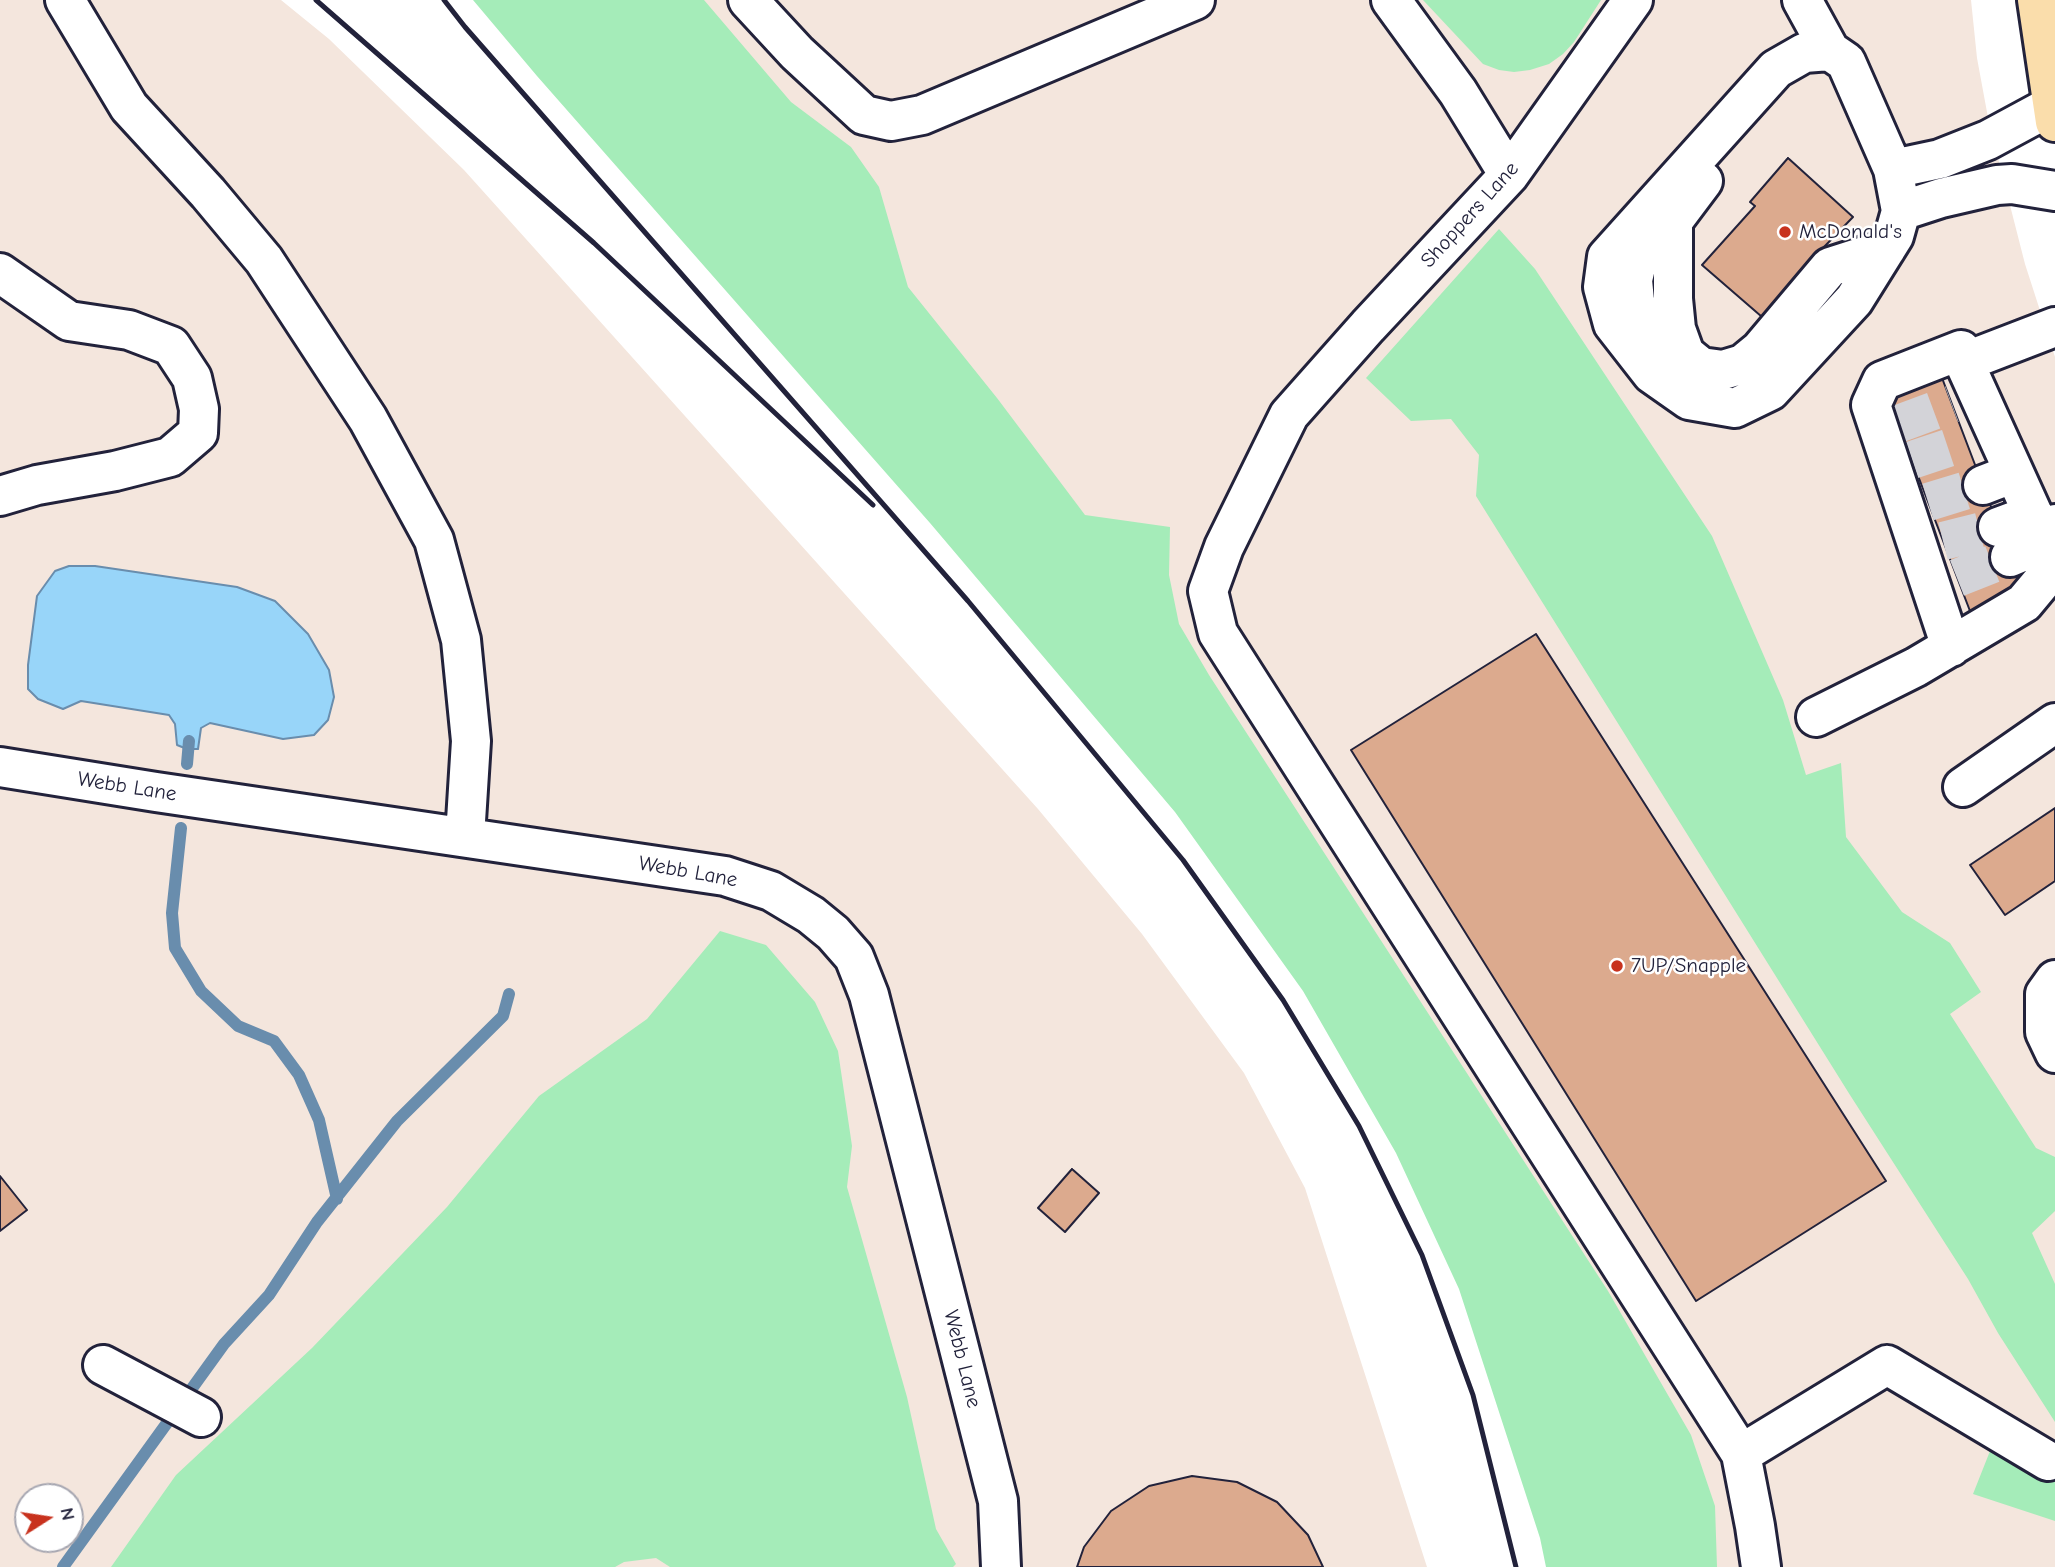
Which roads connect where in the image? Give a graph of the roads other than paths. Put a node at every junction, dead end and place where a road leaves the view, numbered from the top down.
1 (65, 0) edge
2 (748, 0) edge
3 (1195, 0) edge
4 (1391, 0) edge
5 (1633, 0) edge
6 (1802, 0) edge
7 (2037, 0) edge
8 (1829, 51) junction
9 (2053, 114) edge
10 (1714, 139) junction
11 (1893, 169) junction
12 (1509, 175) junction
13 (2055, 191) edge
14 (1902, 211) junction
15 (1886, 249) junction
16 (0, 273) edge
17 (2055, 327) edge
18 (1964, 362) junction
19 (0, 496) edge
20 (2036, 541) edge
21 (1951, 647) junction
22 (1816, 717) dead end
23 (2055, 723) edge
24 (0, 767) edge
25 (1963, 788) dead end
26 (465, 837) junction
27 (2055, 980) edge
28 (2055, 1053) edge
29 (103, 1365) dead end
30 (201, 1417) dead end
31 (1741, 1454) junction
32 (2048, 1461) dead end
33 (1001, 1567) edge
34 (1761, 1567) edge

1 - 26 street
2 - 3 street
4 - 12 street
5 - 12 street, Shoppers Lane
6 - 8 street
7 - 9 main road
8 - 10 street
8 - 11 street
9 - 11 street
10 - 15 street
10 - 15 street
11 - 14 street
12 - 31 street, Shoppers Lane
13 - 14 street
14 - 15 street
16 - 19 street
17 - 18 street
18 - 20 street
18 - 21 street
20 - 21 street
21 - 22 street
23 - 25 street
24 - 26 street, Webb Lane
26 - 33 street, Webb Lane
27 - 28 street
29 - 30 street
31 - 32 street
31 - 34 street

